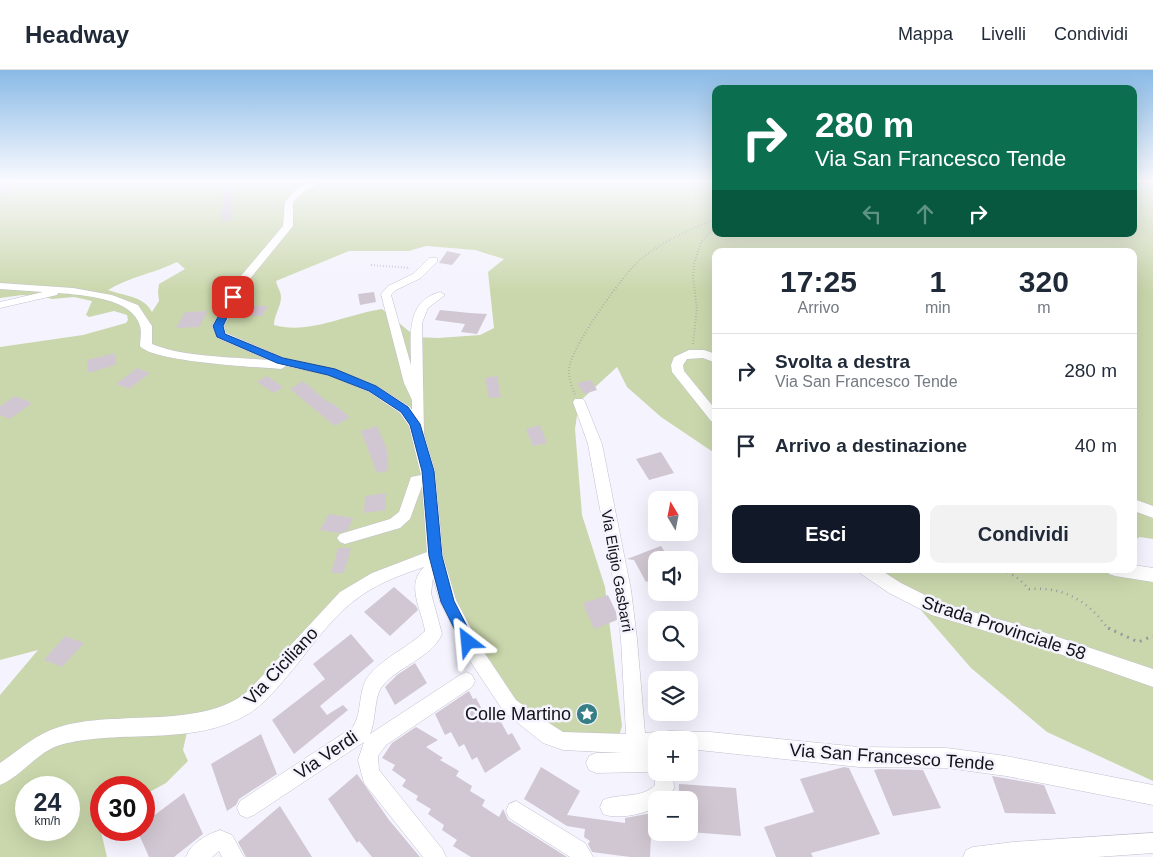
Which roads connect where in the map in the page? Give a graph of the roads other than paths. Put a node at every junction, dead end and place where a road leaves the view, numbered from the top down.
1 (288, 219) edge
2 (433, 260) dead end
3 (0, 286) edge
4 (67, 290) junction
5 (440, 295) dead end
6 (0, 305) edge
7 (712, 357) edge
8 (306, 366) junction
9 (418, 400) junction
10 (579, 402) road end
11 (712, 413) edge
12 (419, 440) junction
13 (428, 479) junction
14 (1137, 506) edge
15 (1153, 512) edge
16 (344, 538) dead end
17 (436, 561) junction
18 (1137, 572) edge
19 (873, 573) edge
20 (1153, 575) edge
21 (1153, 678) edge
22 (466, 682) dead end
23 (698, 740) edge
24 (648, 742) edge
25 (636, 744) junction
26 (648, 762) edge
27 (596, 763) dead end
28 (0, 775) edge
29 (664, 781) edge
30 (1153, 794) edge
31 (610, 806) dead end
32 (247, 808) dead end
33 (516, 811) dead end
34 (1153, 844) edge
35 (196, 857) edge
36 (234, 857) edge
37 (436, 857) edge
38 (583, 857) edge
39 (973, 857) edge

1 - 8 street
2 - 9 street
3 - 4 street
4 - 6 street
4 - 8 street
5 - 9 street
7 - 11 street
8 - 12 street
9 - 12 street
10 - 25 street, Via Eligio Gasbarri
12 - 13 street
13 - 16 street
13 - 17 street
14 - 15 street
17 - 25 street
17 - 28 street, Via Ciciliano
17 - 32 street, Via Verdi
18 - 20 street
19 - 21 street, Strada Provinciale 58
22 - 37 street
23 - 30 street, Via San Francesco Tende
24 - 25 street
26 - 27 street
29 - 31 street
33 - 38 street
34 - 39 street
35 - 36 street

